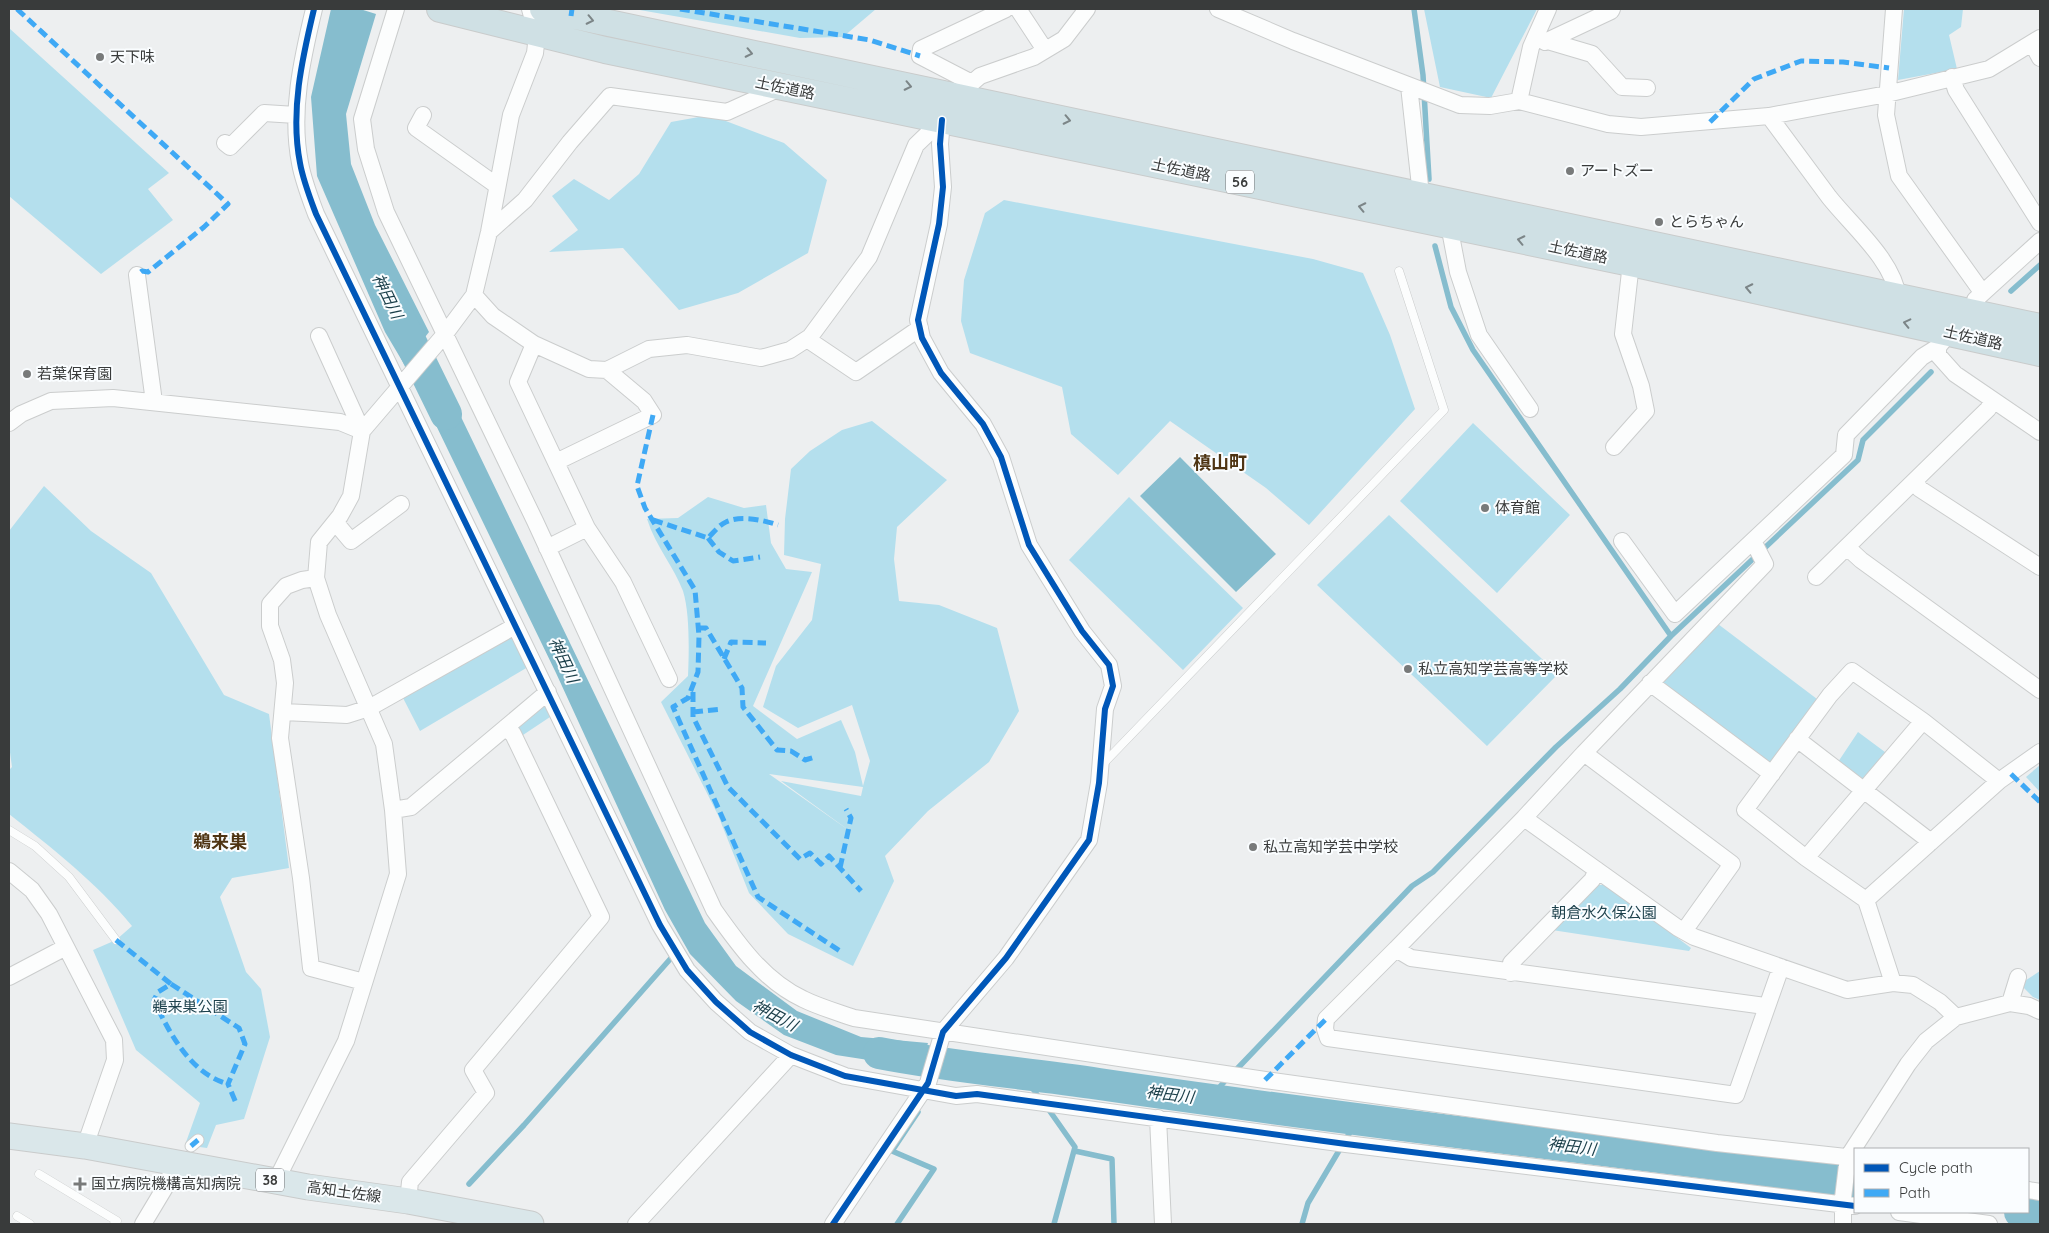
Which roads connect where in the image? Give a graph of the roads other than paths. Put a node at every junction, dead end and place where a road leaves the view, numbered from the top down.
1 (314, 9) edge
2 (396, 9) edge
3 (440, 9) edge
4 (530, 9) edge
5 (543, 9) edge
6 (1006, 9) edge
7 (1018, 9) edge
8 (1087, 9) edge
9 (1218, 9) edge
10 (1548, 9) edge
11 (1612, 9) edge
12 (1894, 9) edge
13 (537, 35) junction
14 (1548, 41) junction
15 (2036, 41) edge
16 (1531, 47) junction
17 (1045, 50) junction
18 (2040, 58) edge
19 (1952, 77) junction
20 (1410, 86) junction
21 (782, 87) junction
22 (1647, 88) dead end
23 (964, 90) junction
24 (1887, 94) junction
25 (1519, 101) junction
26 (296, 115) junction
27 (423, 115) dead end
28 (1769, 116) junction
29 (942, 120) junction
30 (225, 143) dead end
31 (496, 185) junction
32 (1421, 195) junction
33 (2040, 224) edge
34 (1450, 225) junction
35 (489, 232) junction
36 (2040, 241) edge
37 (1631, 263) junction
38 (1399, 271) dead end
39 (137, 275) dead end
40 (1982, 292) junction
41 (474, 295) junction
42 (1898, 297) junction
43 (1964, 311) junction
44 (2040, 327) edge
45 (920, 328) junction
46 (318, 336) dead end
47 (442, 337) junction
48 (807, 339) junction
49 (1943, 340) junction
50 (534, 344) junction
51 (2040, 353) edge
52 (607, 370) junction
53 (402, 385) junction
54 (1993, 400) junction
55 (154, 402) junction
56 (1530, 409) dead end
57 (9, 423) edge
58 (362, 431) junction
59 (2040, 432) edge
60 (1614, 447) dead end
61 (556, 462) junction
62 (1915, 482) junction
63 (401, 504) dead end
64 (335, 522) junction
65 (587, 528) junction
66 (1622, 540) dead end
67 (547, 548) junction
68 (1758, 548) junction
69 (1848, 548) junction
70 (2040, 567) edge
71 (1816, 577) dead end
72 (316, 578) junction
73 (515, 626) junction
74 (669, 679) dead end
75 (1650, 683) junction
76 (2040, 690) edge
77 (548, 692) junction
78 (369, 708) junction
79 (284, 712) junction
80 (1923, 722) junction
81 (505, 728) junction
82 (1797, 739) junction
83 (2040, 752) edge
84 (1584, 753) junction
85 (1100, 768) junction
86 (1772, 774) junction
87 (1999, 781) junction
88 (1864, 790) junction
89 (393, 810) junction
90 (1524, 818) junction
91 (9, 830) edge
92 (1931, 842) junction
93 (1806, 858) junction
94 (9, 870) edge
95 (1597, 870) junction
96 (1866, 900) junction
97 (1684, 931) junction
98 (116, 940) dead end
99 (66, 947) junction
100 (1396, 949) junction
101 (1781, 967) junction
102 (1511, 973) junction
103 (9, 977) edge
104 (2018, 977) dead end
105 (364, 982) junction
106 (1893, 983) junction
107 (2010, 1003) junction
108 (1766, 1006) junction
109 (2040, 1011) edge
110 (1956, 1018) junction
111 (942, 1036) junction
112 (791, 1055) junction
113 (926, 1086) junction
114 (1158, 1118) junction
115 (9, 1136) edge
116 (85, 1146) junction
117 (1857, 1148) edge
118 (187, 1149) junction
119 (1850, 1159) edge
120 (39, 1174) dead end
121 (276, 1181) junction
122 (408, 1201) junction
123 (1847, 1202) edge
124 (1906, 1213) edge
125 (17, 1216) dead end
126 (30, 1224) edge
127 (114, 1224) edge
128 (143, 1224) edge
129 (531, 1224) edge
130 (636, 1224) edge
131 (833, 1224) edge
132 (1163, 1224) edge
133 (1843, 1224) edge
134 (1989, 1224) edge

1 - 26 street
2 - 47 street
3 - 13 highway, 土佐道路 / 56
4 - 13 street
5 -> 23 highway, 土佐道路 / 56
6 - 23 street
7 - 17 street
8 - 17 street
9 - 20 street
10 - 16 street
11 - 14 street
12 - 24 street
13 - 21 highway, 土佐道路 / 56
13 - 31 street
14 - 16 street
14 - 22 street
15 - 18 street
15 - 19 street
16 - 25 street
17 - 23 street
19 - 24 street
19 - 33 street
20 - 25 street
20 - 32 street
21 - 29 highway, 土佐道路 / 56
21 - 35 street
23 - 29 street
23 -> 32 highway, 土佐道路 / 56
24 - 28 street
24 - 40 street
25 - 28 street
26 - 30 street
26 - 53 street
27 - 31 street
28 - 42 street
34 -> 29 highway, 土佐道路 / 56
29 - 45 street
29 - 48 street
31 - 35 street
32 - 42 highway, 土佐道路 / 56
37 -> 34 highway, 土佐道路 / 56
34 - 56 street
35 - 41 street
36 - 40 street
49 -> 37 highway, 土佐道路 / 56
37 - 60 street
38 - 85 lane
39 - 55 street
40 - 43 street
41 - 47 street
41 - 50 street
42 - 43 highway, 土佐道路 / 56
43 - 44 highway, 土佐道路 / 56
43 - 49 street
45 - 48 street
45 - 85 street
46 - 58 street
47 - 53 street
47 - 67 street
48 - 52 street
49 - 51 highway, 土佐道路 / 56
49 - 54 street
49 - 68 street
50 - 52 street
50 - 61 street
52 - 61 street
53 - 58 street
53 - 73 street
54 - 59 street
54 - 62 street
55 - 57 street
55 - 58 street
58 - 64 street
61 - 65 street
62 - 69 street
62 - 70 street
63 - 64 street
64 - 72 street
65 - 67 street
65 - 74 street
66 - 68 street
67 - 111 street
68 - 75 street
69 - 71 street
69 - 76 street
72 - 78 street
72 - 79 street
73 - 77 street
73 - 78 street
75 - 84 street
75 - 86 street
77 - 81 street
77 - 112 street
78 - 79 street
78 - 89 street
79 - 105 street
80 - 82 street
80 - 87 street
80 - 88 street
81 - 89 street
81 - 122 street
82 - 86 street
82 - 88 street
83 - 87 street
84 - 90 street
84 - 97 street
85 - 111 street
86 - 93 street
87 - 92 street
88 - 92 street
88 - 93 street
89 - 105 street
90 - 95 street
90 - 100 street
91 - 98 lane
92 - 96 street
93 - 96 street
94 - 99 street
95 - 97 street
95 - 102 street
96 - 106 street
97 - 101 street
99 - 103 street
99 - 116 street
100 - 102 street
100 - 108 street
101 - 106 street
101 - 108 street
102 - 108 street
104 - 107 street
105 - 121 street
106 - 110 street
107 - 109 street
107 - 110 street
110 - 117 street
111 - 113 street
111 - 119 street
112 - 113 street
112 - 130 street
113 - 114 street
113 - 131 street
114 - 123 street
114 - 132 street
115 - 116 main road, 高知土佐線 / 38
116 - 118 main road, 高知土佐線 / 38
118 - 121 main road, 高知土佐線 / 38
118 - 128 street
119 - 123 street
120 - 127 lane
121 - 122 main road, 高知土佐線 / 38
122 - 129 main road, 高知土佐線 / 38
123 - 133 street
124 - 134 street
125 - 126 lane

